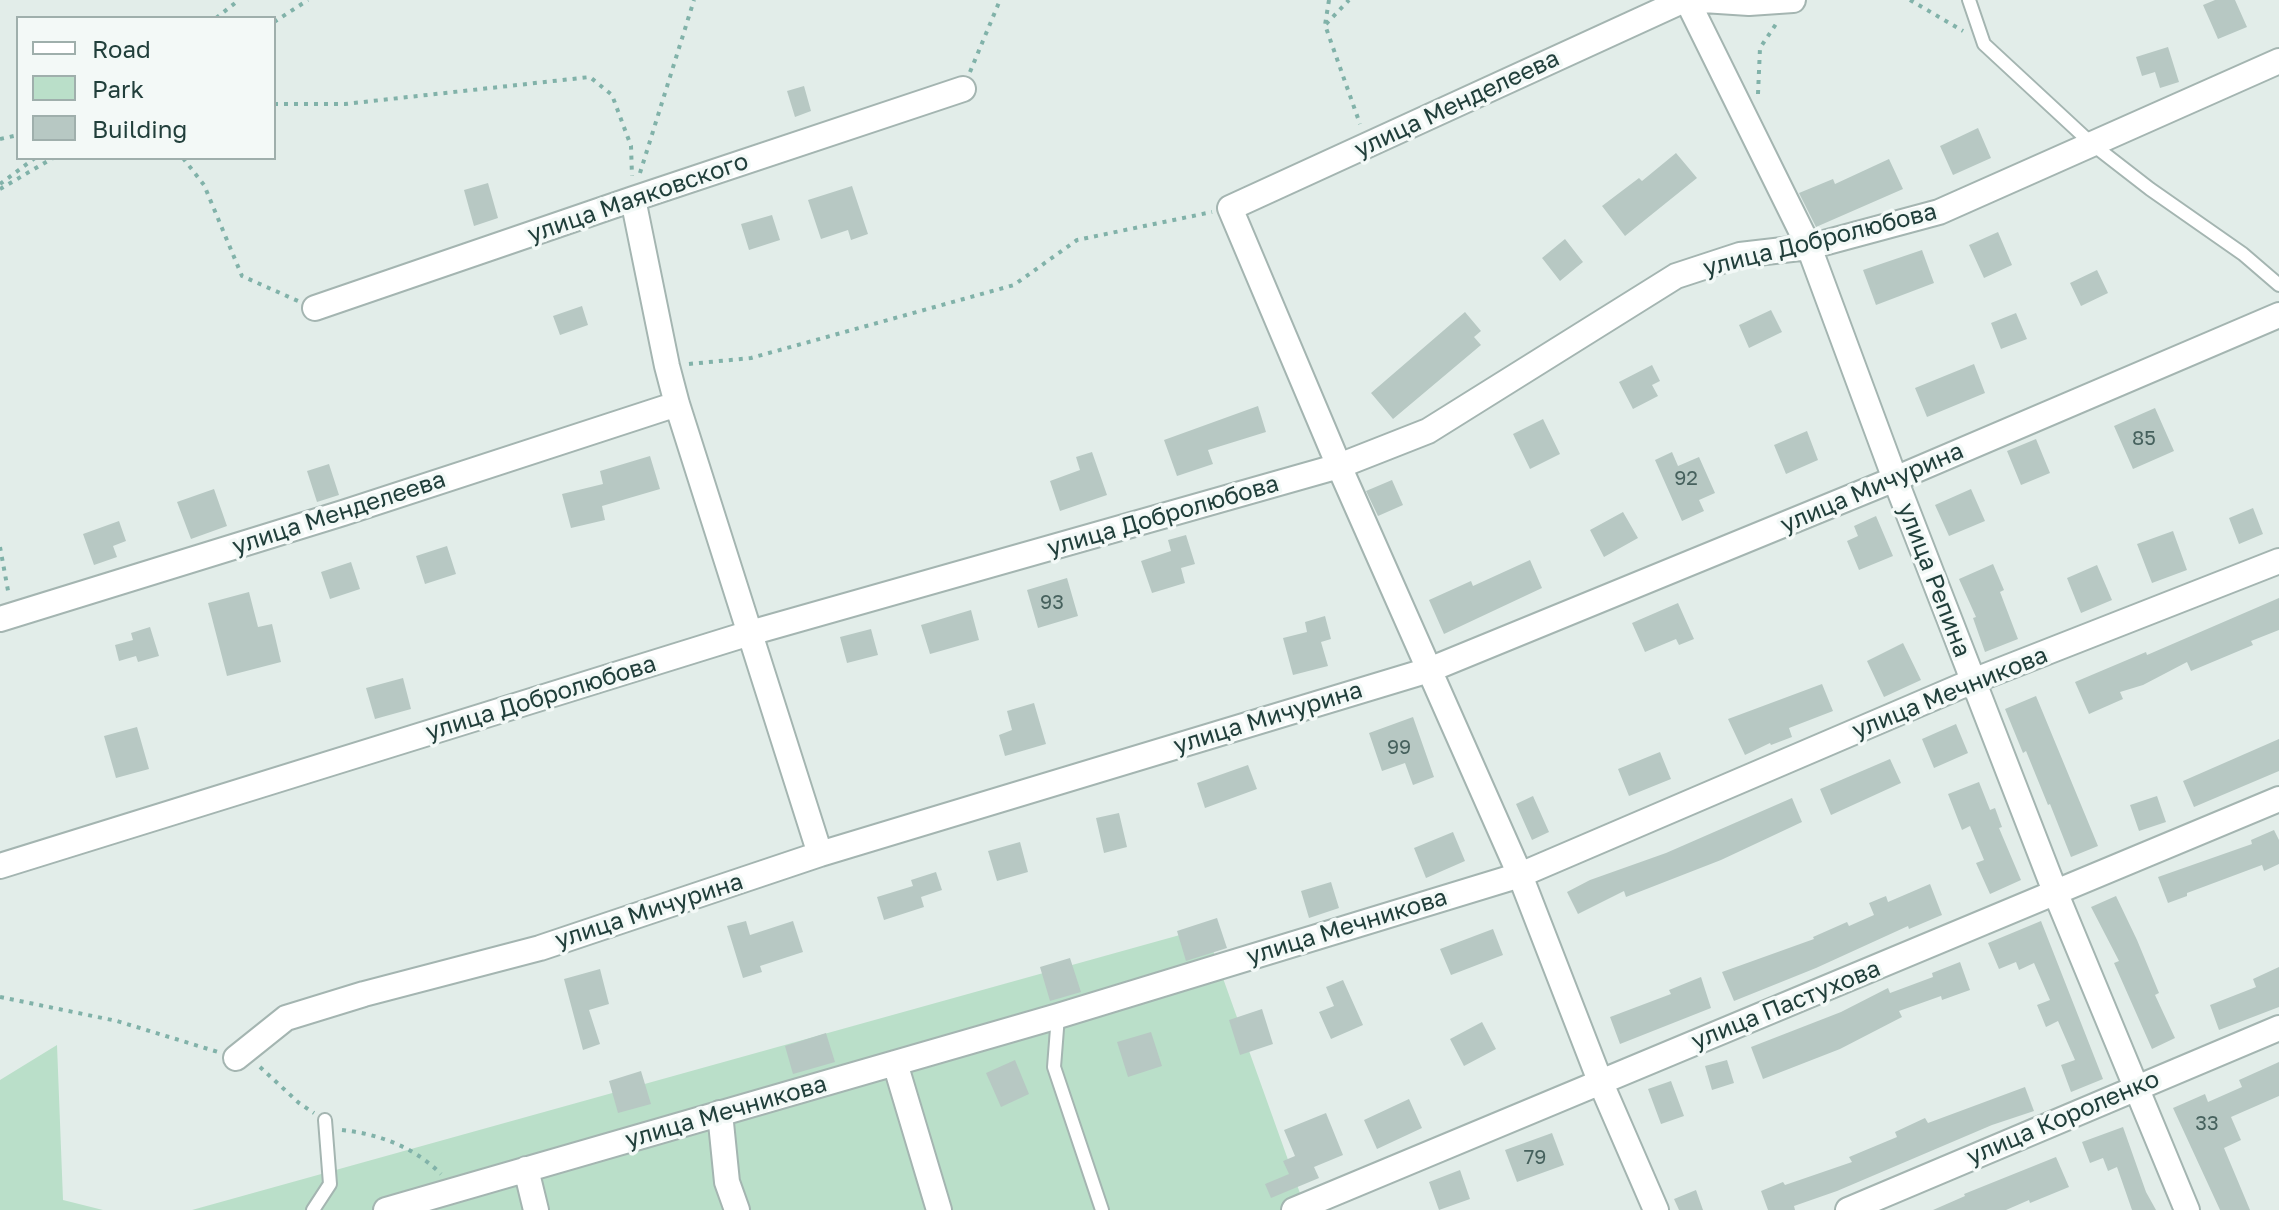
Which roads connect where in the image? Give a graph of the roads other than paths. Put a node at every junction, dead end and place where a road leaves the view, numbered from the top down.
1 (1686, 0) edge
2 (1703, 0) edge
3 (1969, 0) edge
4 (1791, 1) edge
5 (2279, 61) edge
6 (963, 89) road end
7 (2092, 144) junction
8 (633, 199) junction
9 (1809, 247) junction
10 (2279, 285) edge
11 (315, 308) road end
12 (2279, 315) edge
13 (677, 404) junction
14 (1339, 466) junction
15 (1895, 479) junction
16 (2279, 561) edge
17 (6, 617) edge
18 (750, 633) junction
19 (1429, 670) junction
20 (1973, 681) junction
21 (2279, 799) edge
22 (820, 854) junction
23 (0, 866) edge
24 (1520, 875) junction
25 (2056, 894) junction
26 (1058, 1016) junction
27 (2279, 1028) edge
28 (236, 1058) dead end
29 (895, 1063) junction
30 (1600, 1081) junction
31 (2135, 1087) junction
32 (720, 1113) junction
33 (325, 1120) dead end
34 (526, 1169) junction
35 (1309, 1207) edge
36 (313, 1210) edge
37 (386, 1210) edge
38 (536, 1210) edge
39 (737, 1210) edge
40 (939, 1210) edge
41 (1102, 1210) edge
42 (1656, 1210) edge
43 (1848, 1210) edge
44 (2187, 1210) edge

1 - 9 street, улица Репина
1 - 14 street, улица Менделеева
2 - 4 street
3 - 7 lane
5 - 7 street, улица Добролюбова
6 - 8 street, улица Маяковского
7 - 9 street, улица Добролюбова
7 - 10 lane
8 - 11 street, улица Маяковского
8 - 13 street
9 - 14 street, улица Добролюбова
9 - 15 street, улица Репина
12 - 15 street, улица Мичурина
13 - 17 street, улица Менделеева
13 - 18 street
14 - 18 street, улица Добролюбова
14 - 19 street
15 - 19 street, улица Мичурина
15 - 20 street, улица Репина
16 - 20 street, улица Мечникова
18 - 22 street
18 - 23 street, улица Добролюбова
19 - 22 street, улица Мичурина
19 - 24 street
20 - 24 street, улица Мечникова
20 - 25 street, улица Репина
21 - 25 street, улица Пастухова
22 - 28 street, улица Мичурина
24 - 26 street, улица Мечникова
24 - 30 street
25 - 30 street, улица Пастухова
25 - 31 street, улица Репина
26 - 29 street, улица Мечникова
26 - 41 lane
27 - 31 street, улица Короленко
29 - 32 street, улица Мечникова
29 - 40 street
30 - 35 street, улица Пастухова
30 - 42 street
31 - 43 street, улица Короленко
31 - 44 street, улица Репина
32 - 34 street, улица Мечникова
32 - 39 street
33 - 36 lane
34 - 37 street, улица Мечникова
34 - 38 street

